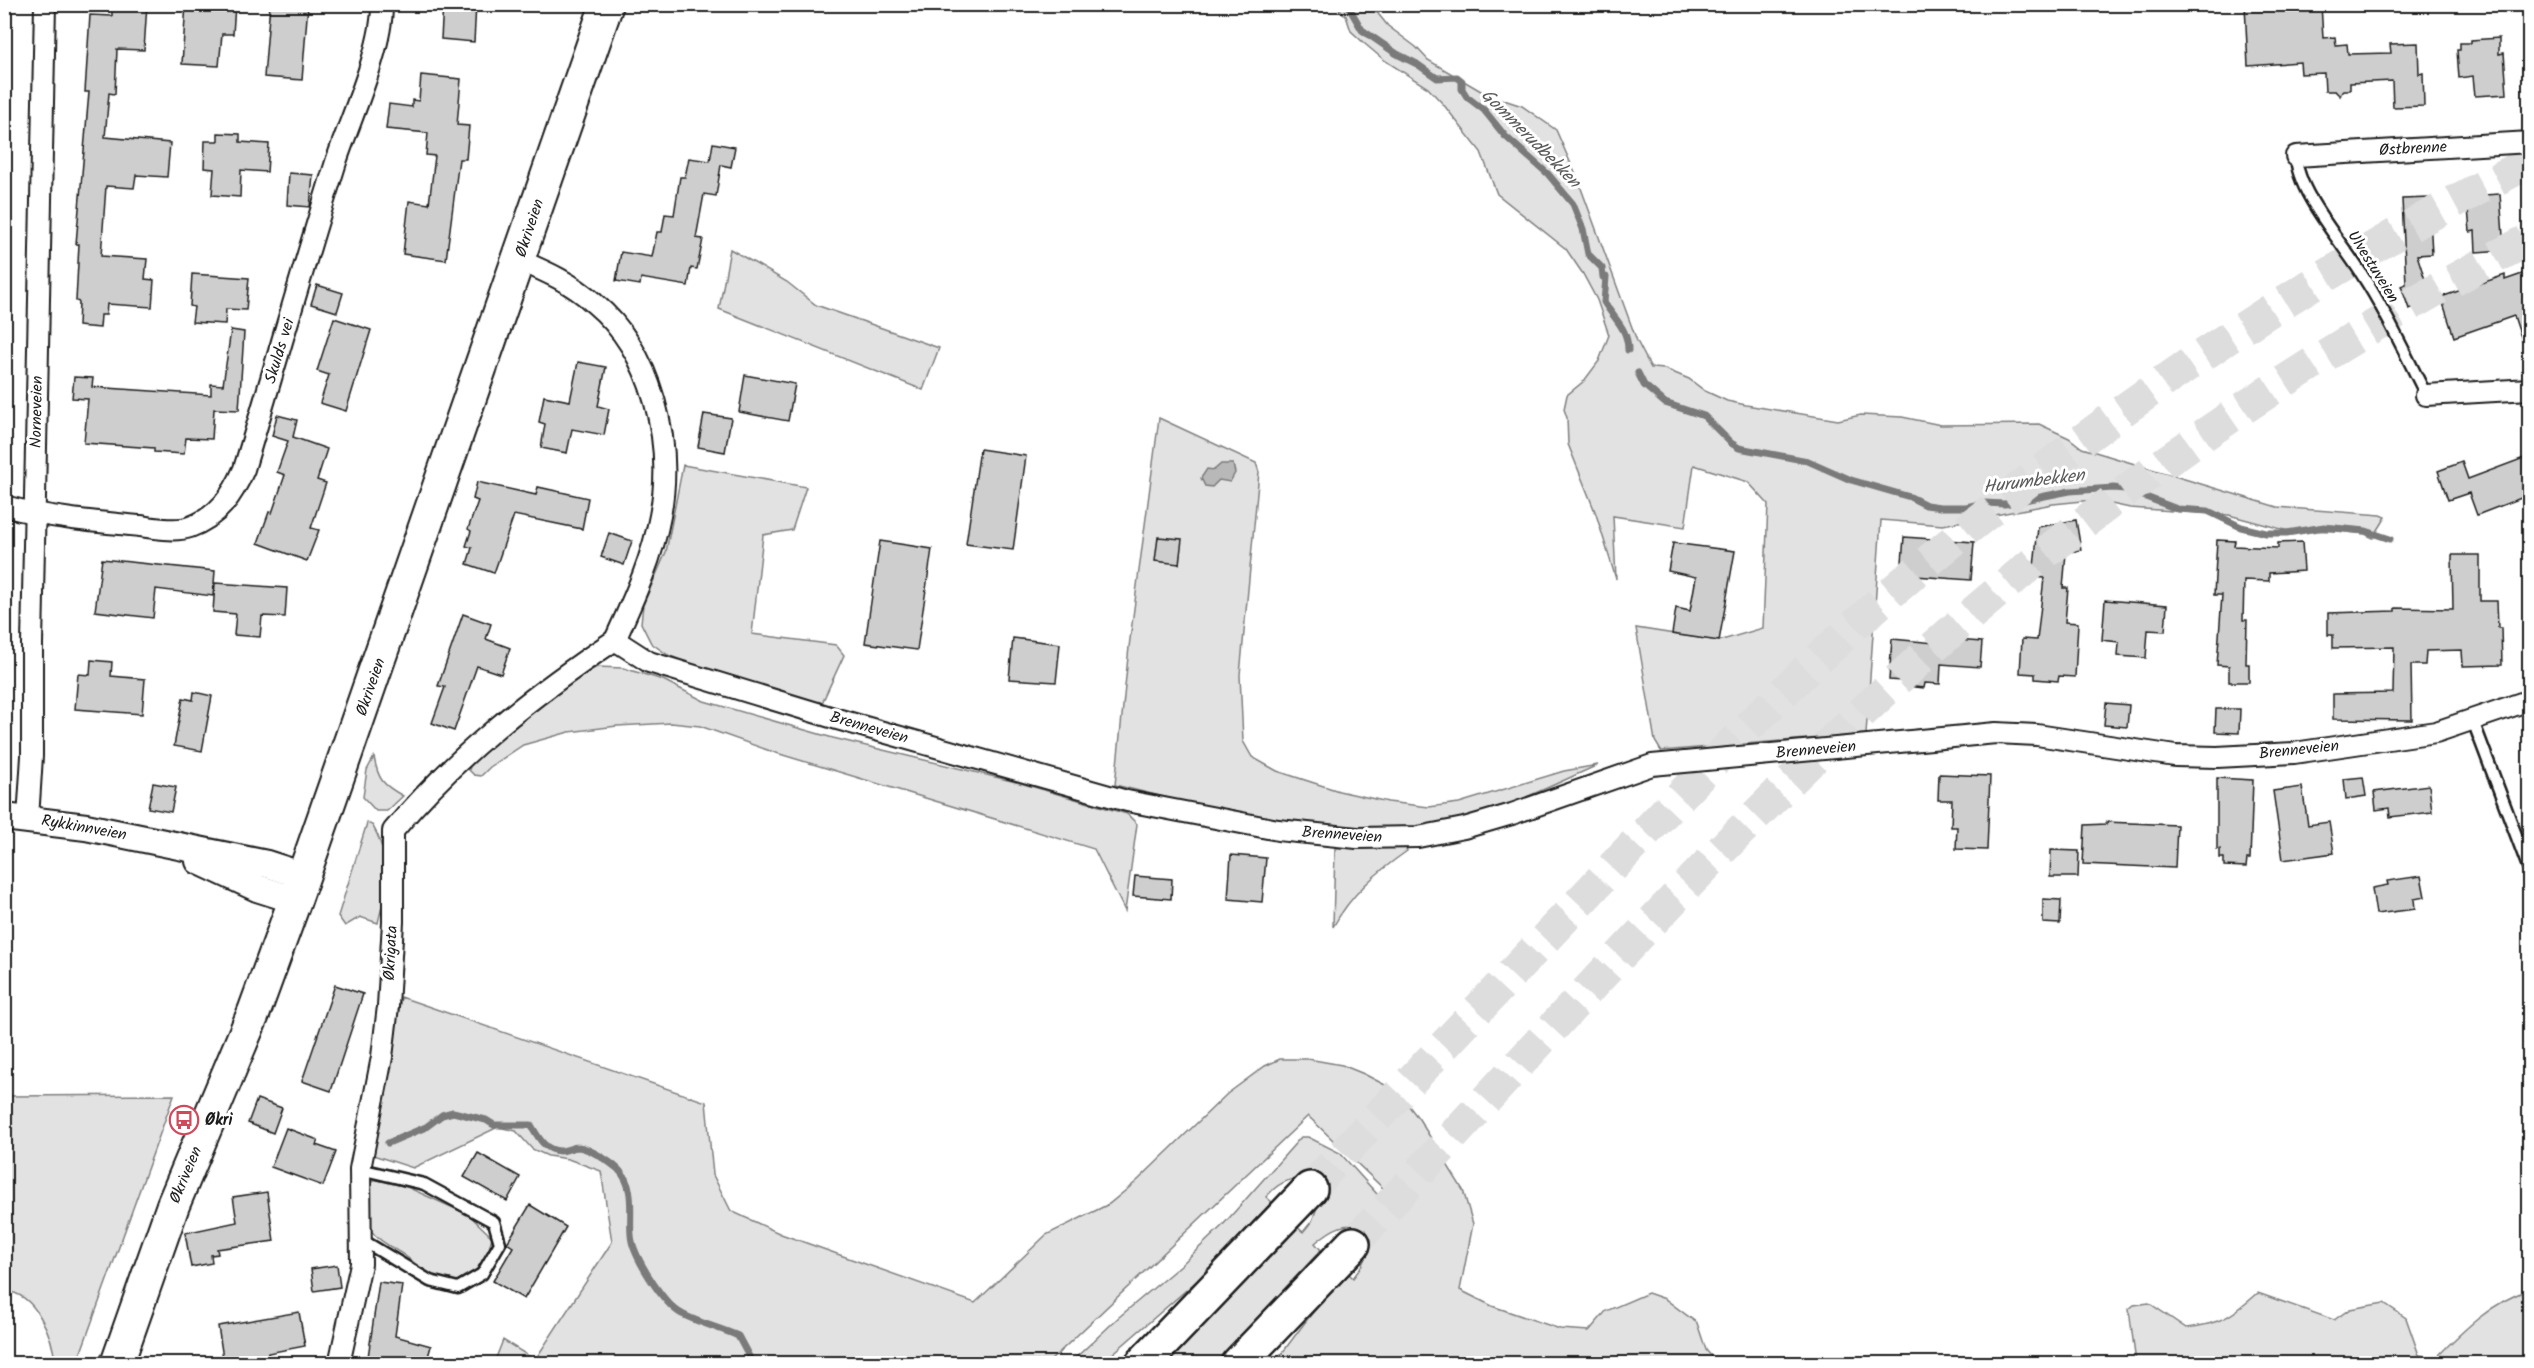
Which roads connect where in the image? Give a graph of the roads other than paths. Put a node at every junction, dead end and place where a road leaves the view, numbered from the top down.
1 (45, 4) edge
2 (382, 4) edge
3 (607, 4) edge
4 (2529, 142) edge
5 (2296, 156) joint
6 (519, 260) junction
7 (2529, 389) edge
8 (2426, 395) joint
9 (4, 506) edge
10 (34, 514) junction
11 (615, 640) junction
12 (2529, 700) edge
13 (2473, 721) junction
14 (16, 818) edge
15 (2529, 872) edge
16 (300, 888) junction
17 (360, 1169) junction
18 (1310, 1189) tunnel mouth
19 (362, 1240) junction
20 (1353, 1244) tunnel mouth
21 (117, 1364) edge
22 (339, 1364) edge
23 (1142, 1364) edge
24 (1238, 1364) edge

1 - 10 street, Norneveien
2 - 10 street, Skulds vei
3 - 6 main road, Økriveien
4 - 5 street, Østbrenne
5 - 8 lane, Ulvestuveien
6 - 11 street
6 - 16 main road, Økriveien
7 - 8 street
9 - 10 street, Skulds vei
10 - 14 street, Norneveien
11 - 13 street, Brenneveien
11 - 17 street, Økrigata
12 - 13 street, Brenneveien
13 - 15 lane
14 - 16 street, Rykkinnveien
16 - 21 main road, Økriveien
17 - 19 street, Økrigata
17 - 19 lane
18 - 23 highway
19 - 22 street, Økrigata
20 - 24 highway

